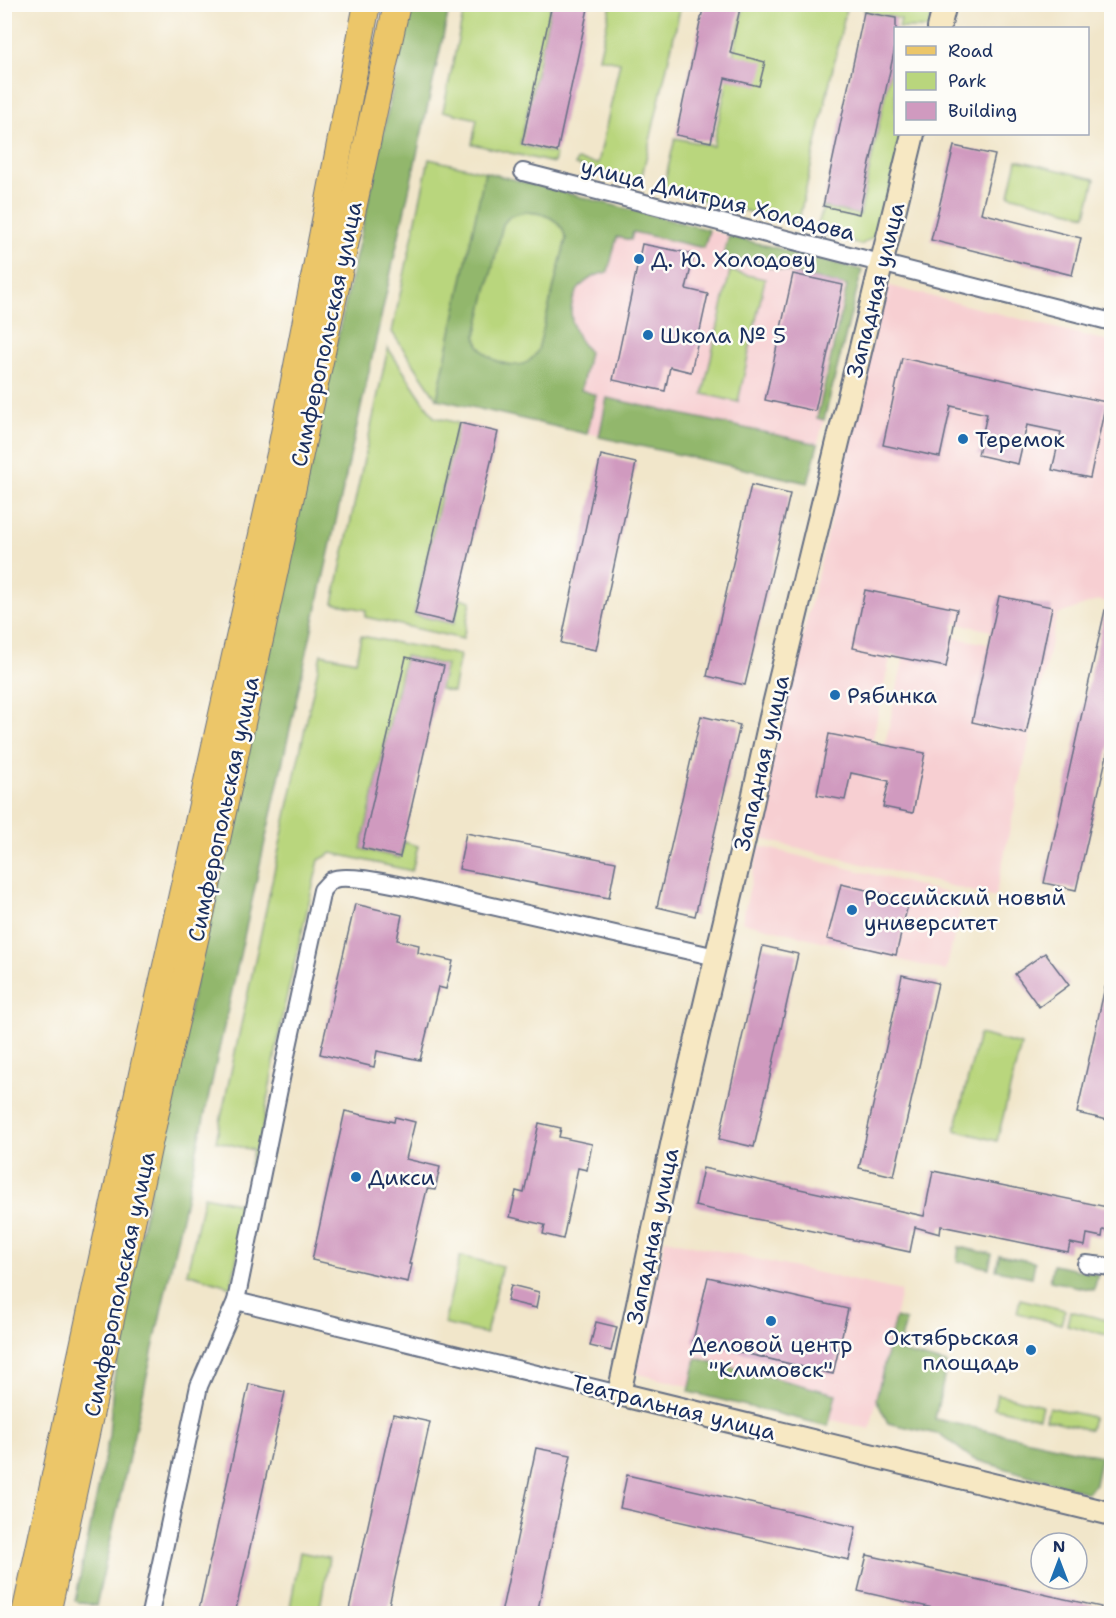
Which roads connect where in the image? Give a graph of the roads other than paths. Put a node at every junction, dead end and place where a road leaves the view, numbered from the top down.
1 (368, 4) edge
2 (397, 4) edge
3 (945, 4) edge
4 (939, 27) edge
5 (913, 135) edge
6 (523, 172) dead end
7 (882, 264) junction
8 (1112, 322) edge
9 (716, 957) junction
10 (1086, 1264) dead end
11 (1112, 1267) edge
12 (236, 1301) junction
13 (619, 1395) junction
14 (1112, 1514) edge
15 (25, 1614) edge
16 (47, 1614) edge
17 (150, 1614) edge

1 - 15 main road, Симферопольская улица
2 - 16 main road, Симферопольская улица
3 - 4 street
5 - 7 street, Западная улица
6 - 7 street, улица Дмитрия Холодова
7 - 8 street, улица Дмитрия Холодова
7 - 9 street, Западная улица
9 - 12 street
9 - 13 street, Западная улица
10 - 11 street
12 - 13 street, Театральная улица
12 - 17 street
13 - 14 street, Театральная улица

